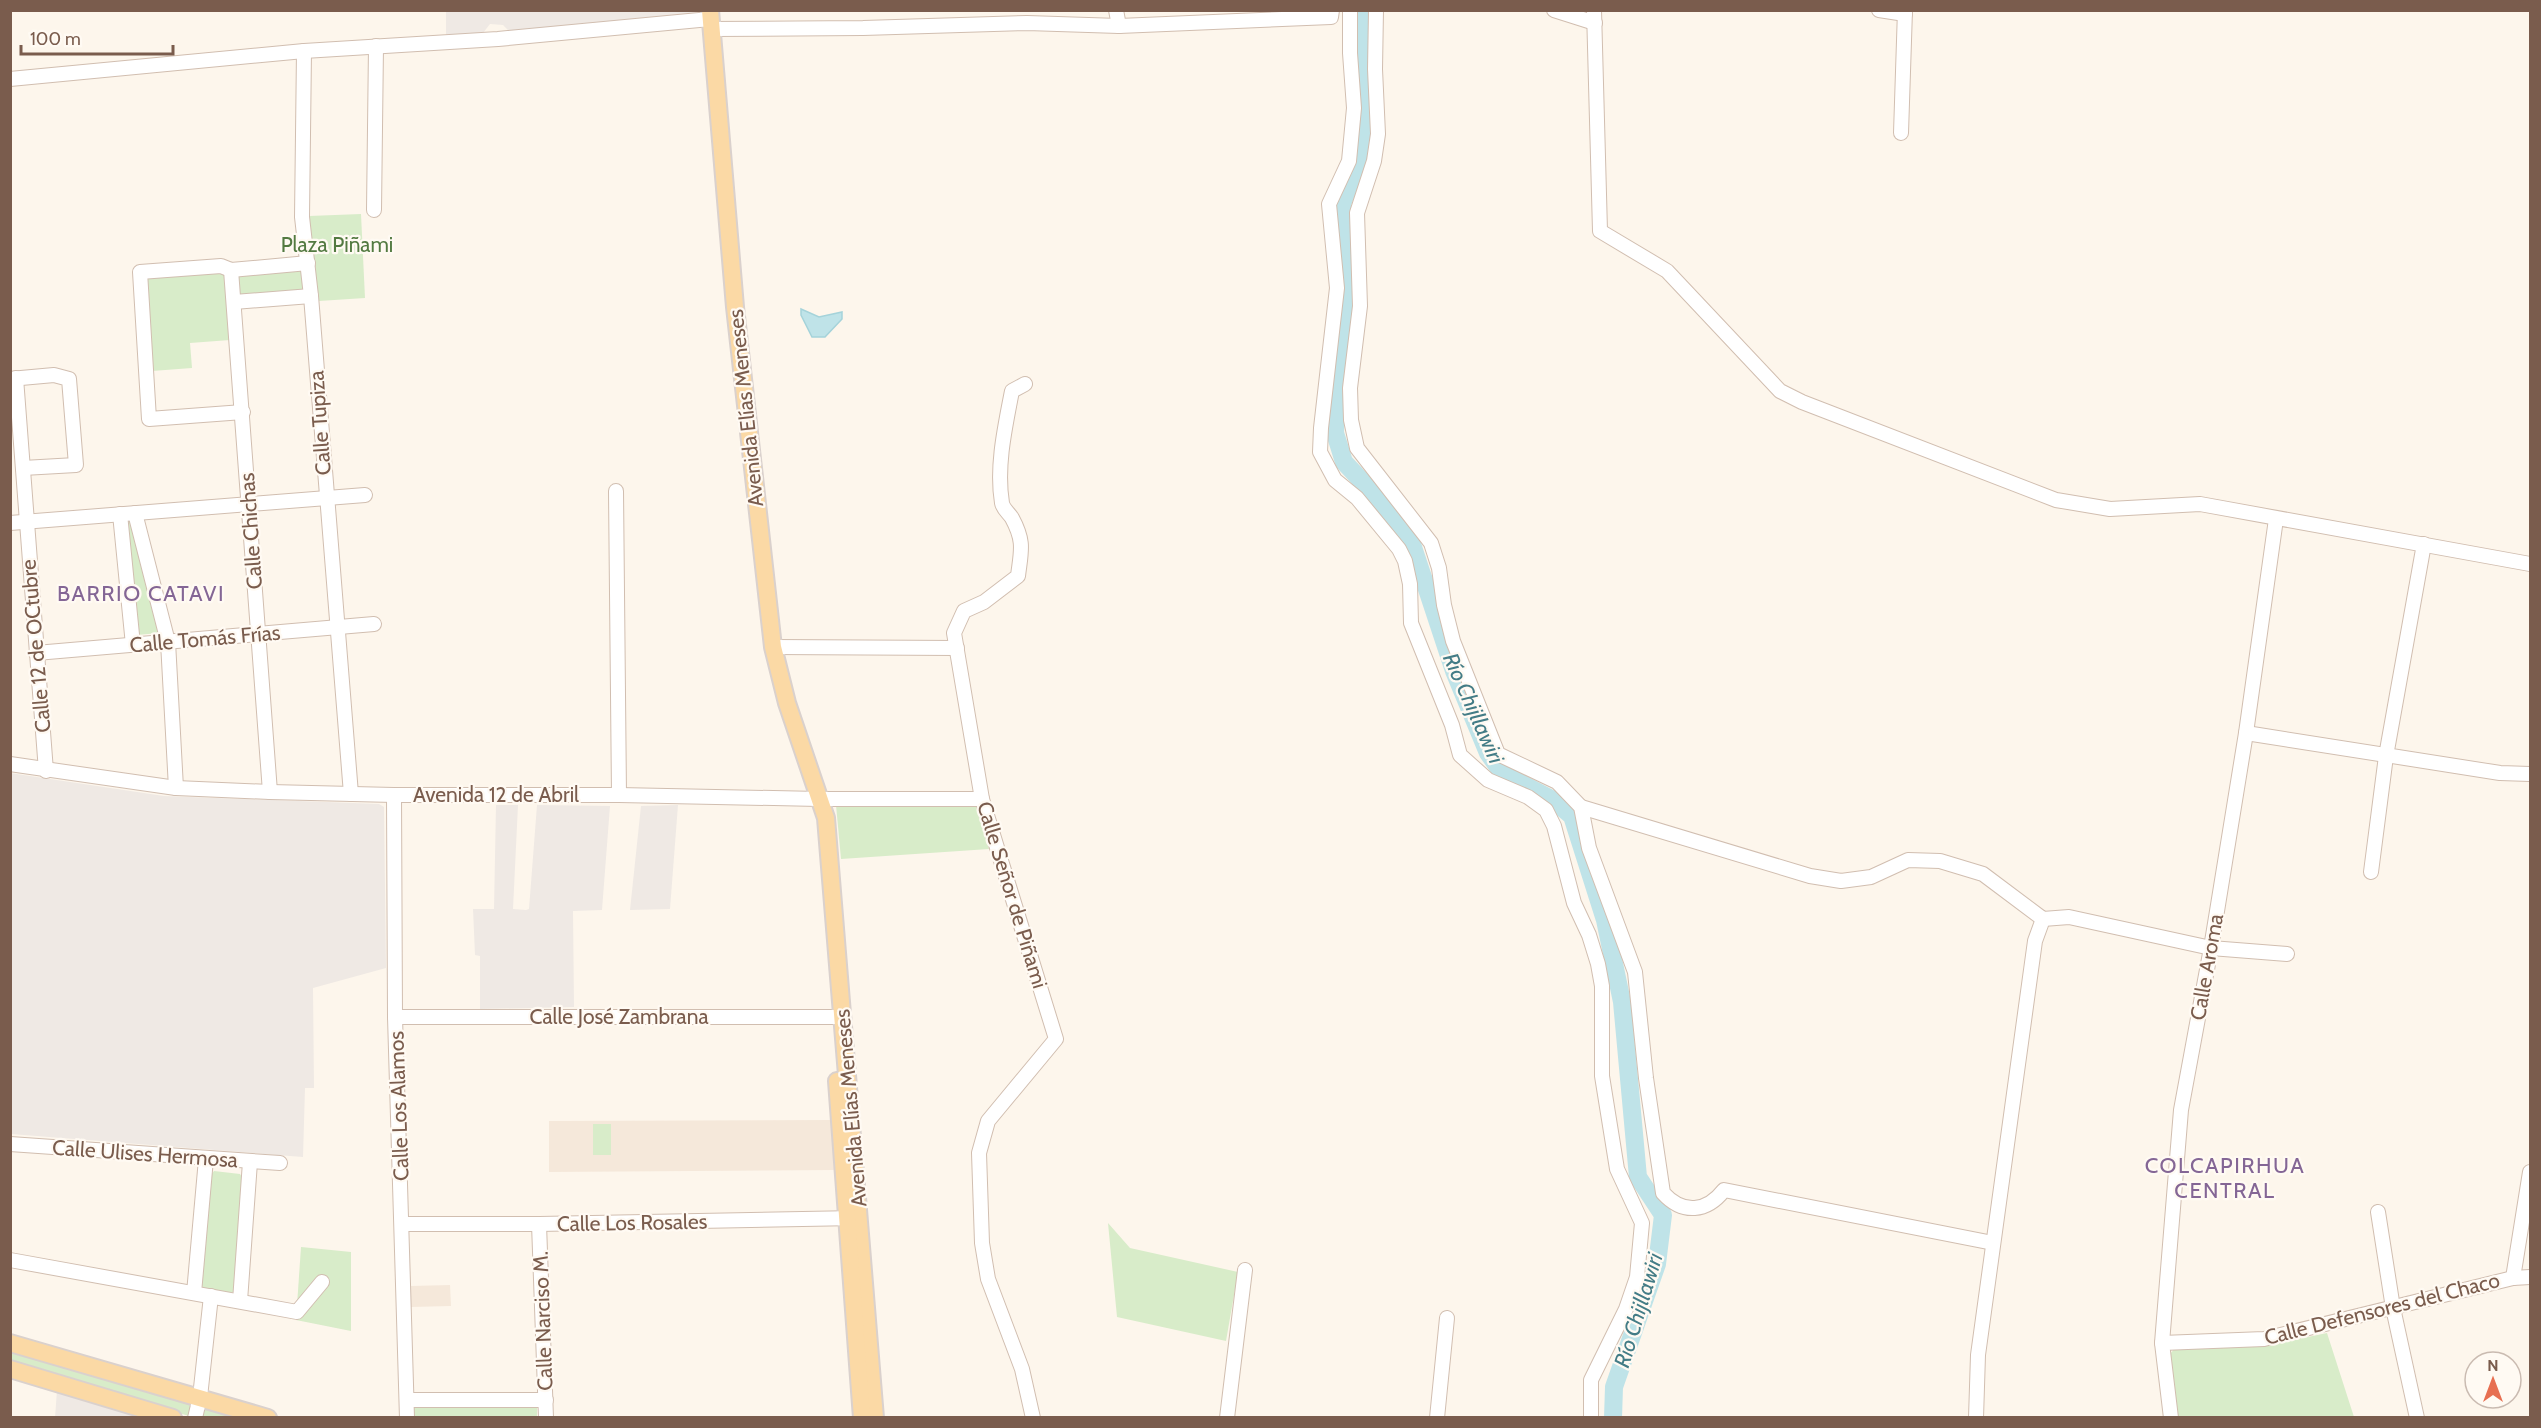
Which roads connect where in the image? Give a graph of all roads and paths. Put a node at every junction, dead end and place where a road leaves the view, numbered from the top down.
1 (1116, 10) edge
2 (1332, 10) edge
3 (1350, 10) edge
4 (1376, 10) edge
5 (1554, 10) edge
6 (1879, 10) edge
7 (1905, 12) edge
8 (1595, 17) edge
9 (710, 19) edge
10 (1119, 26) junction
11 (376, 46) junction
12 (304, 51) junction
13 (10, 79) edge
14 (1901, 134) dead end
15 (374, 210) dead end
16 (308, 263) junction
17 (231, 270) junction
18 (311, 296) junction
19 (234, 302) junction
20 (14, 378) edge
21 (1025, 384) dead end
22 (243, 412) junction
23 (23, 468) junction
24 (616, 491) dead end
25 (365, 495) dead end
26 (326, 498) junction
27 (249, 504) junction
28 (135, 513) junction
29 (120, 514) junction
30 (2276, 519) junction
31 (26, 522) junction
32 (10, 523) edge
33 (2424, 544) junction
34 (2530, 564) edge
35 (374, 624) dead end
36 (337, 627) junction
37 (259, 635) junction
38 (168, 642) junction
39 (133, 645) junction
40 (772, 647) junction
41 (957, 648) junction
42 (36, 653) junction
43 (2246, 733) junction
44 (2386, 756) junction
45 (10, 764) edge
46 (46, 771) junction
47 (2530, 774) edge
48 (176, 788) junction
49 (270, 792) junction
50 (351, 794) junction
51 (394, 795) junction
52 (619, 795) junction
53 (819, 799) junction
54 (982, 799) junction
55 (1581, 807) junction
56 (2371, 872) dead end
57 (2043, 919) junction
58 (2211, 948) junction
59 (2287, 954) dead end
60 (395, 1017) junction
61 (838, 1017) junction
62 (10, 1144) edge
63 (206, 1159) junction
64 (250, 1162) junction
65 (280, 1163) dead end
66 (2530, 1172) edge
67 (2378, 1212) dead end
68 (854, 1218) junction
69 (403, 1224) junction
70 (539, 1224) junction
71 (1993, 1243) junction
72 (10, 1260) edge
73 (1245, 1270) dead end
74 (2530, 1277) edge
75 (2514, 1278) junction
76 (322, 1282) dead end
77 (194, 1293) junction
78 (211, 1296) junction
79 (240, 1301) junction
80 (2393, 1308) junction
81 (1447, 1318) dead end
82 (10, 1343) edge
83 (2162, 1343) junction
84 (10, 1369) edge
85 (200, 1397) junction
86 (407, 1400) junction
87 (546, 1400) junction
88 (173, 1418) edge
89 (195, 1418) edge
90 (268, 1418) edge
91 (407, 1418) edge
92 (546, 1418) edge
93 (862, 1418) edge
94 (875, 1418) edge
95 (1033, 1418) edge
96 (1227, 1418) edge
97 (1437, 1418) edge
98 (1592, 1418) edge
99 (1976, 1418) edge
100 (2171, 1418) edge
101 (2417, 1418) edge

1 - 10 street
2 - 10 street
3 - 98 street
4 - 55 street
5 - 8 street
6 - 7 street
7 - 14 street
8 - 30 street
9 - 10 street
9 - 11 street
9 - 40 main road, Avenida Elías Meneses
11 - 12 street
11 - 15 street
12 - 13 street
12 - 16 street, Calle Tupiza
16 - 17 street
16 - 18 street, Calle Tupiza
17 - 19 street, Calle Chichas
17 - 22 street
18 - 19 street
18 - 26 street, Calle Tupiza
19 - 22 street, Calle Chichas
20 - 23 street, Calle 12 de OCtubre
20 - 23 street
21 - 41 street, Calle Señor de Piñami
22 - 27 street, Calle Chichas
23 - 31 street, Calle 12 de OCtubre
24 - 52 street
25 - 26 street
26 - 27 street
26 - 36 street, Calle Tupiza
27 - 28 street
27 - 37 street, Calle Chichas
28 - 29 street
28 - 38 street
29 - 31 street
29 - 39 street
30 - 33 street
30 - 43 street, Calle Aroma
31 - 32 street
31 - 42 street, Calle 12 de OCtubre
33 - 34 street
33 - 44 street
35 - 36 street, Calle Tomás Frías
36 - 37 street, Calle Tomás Frías
36 - 50 street, Calle Tupiza
37 - 38 street, Calle Tomás Frías
37 - 49 street, Calle Chichas
38 - 39 street, Calle Tomás Frías
38 - 48 street
39 - 42 street, Calle Tomás Frías
40 - 41 street
40 - 53 main road, Avenida Elías Meneses
41 - 54 street, Calle Señor de Piñami
42 - 46 street, Calle 12 de OCtubre
43 - 44 street
43 - 58 street, Calle Aroma
44 - 47 street
44 - 56 street
45 - 46 street, Avenida 12 de Abril
46 - 48 street, Avenida 12 de Abril
48 - 49 street, Avenida 12 de Abril
49 - 50 street, Avenida 12 de Abril
50 - 51 street, Avenida 12 de Abril
51 - 52 street, Avenida 12 de Abril
51 - 60 street, Calle Los Alamos
52 - 53 street, Avenida 12 de Abril
53 - 54 street, Avenida 12 de Abril
53 - 61 main road, Avenida Elías Meneses
54 - 95 street, Calle Señor de Piñami
55 - 57 street
55 - 71 street
57 - 58 street
57 - 71 street
58 - 59 street
58 - 83 street, Calle Aroma
60 - 61 street, Calle José Zambrana
60 - 69 street, Calle Los Alamos
61 - 68 main road, Avenida Elías Meneses
62 - 63 street, Calle Ulises Hermosa
63 - 64 street, Calle Ulises Hermosa
63 - 77 street
64 - 65 street, Calle Ulises Hermosa
64 - 79 street
66 - 75 street
67 - 80 street
68 - 70 street, Calle Los Rosales
68 - 93 main road, Avenida Elías Meneses
68 - 94 main road, Avenida Elías Meneses
69 - 70 street, Calle Los Rosales
69 - 86 street, Calle Los Alamos
70 - 87 street, Calle Narciso M.
71 - 99 street
72 - 77 street
73 - 96 street
74 - 75 street, Calle Defensores del Chaco
75 - 80 street, Calle Defensores del Chaco
76 - 79 street
77 - 78 street
78 - 79 street
78 - 85 street
80 - 83 street, Calle Defensores del Chaco
80 - 101 street
81 - 97 street
82 - 85 main road
83 - 100 street, Calle Aroma
84 - 88 main road
85 - 89 street
85 - 90 main road
86 - 87 street
86 - 91 street, Calle Los Alamos
87 - 92 street, Calle Narciso M.

